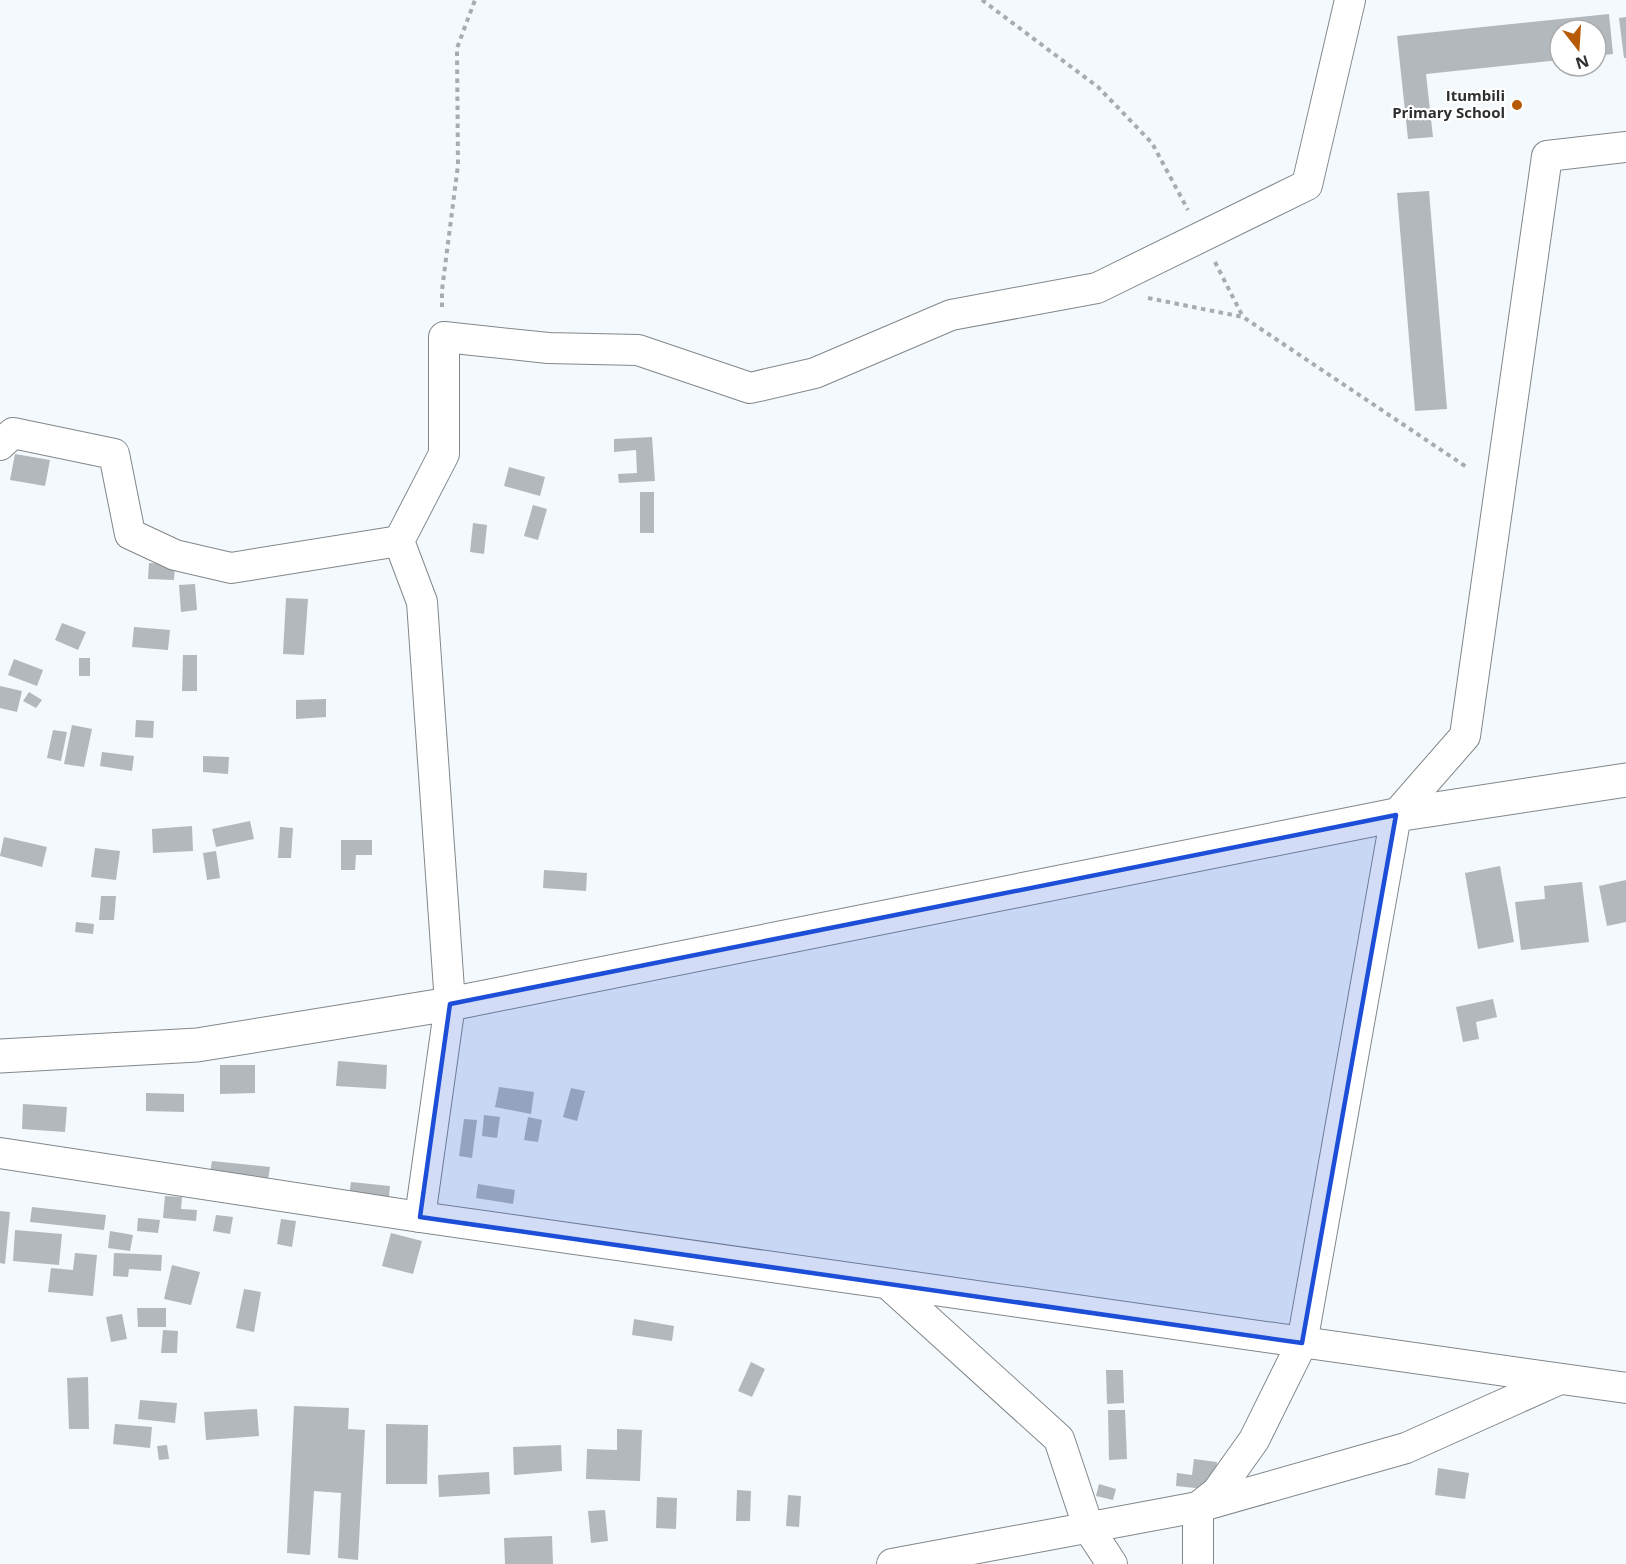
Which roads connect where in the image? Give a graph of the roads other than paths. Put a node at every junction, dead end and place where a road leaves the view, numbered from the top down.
1 (1350, 0) edge
2 (1626, 147) edge
3 (0, 445) edge
4 (399, 541) junction
5 (1626, 780) edge
6 (1396, 815) junction
7 (450, 1005) junction
8 (0, 1056) edge
9 (0, 1153) edge
10 (420, 1217) junction
11 (888, 1284) junction
12 (1302, 1343) junction
13 (1560, 1379) junction
14 (1626, 1388) edge
15 (1198, 1507) junction
16 (1089, 1528) junction
17 (892, 1564) edge
18 (1112, 1564) edge
19 (1198, 1564) edge

1 - 4 street
2 - 6 street
3 - 4 street
4 - 7 street
5 - 6 main road
6 - 7 main road
6 - 12 street
7 - 8 main road
7 - 10 street
9 - 10 street
10 - 11 street
11 - 12 street
11 - 16 street
12 - 13 street
12 - 15 street
13 - 14 street
13 - 15 street
15 - 16 street
15 - 19 street
16 - 17 street
16 - 18 street

